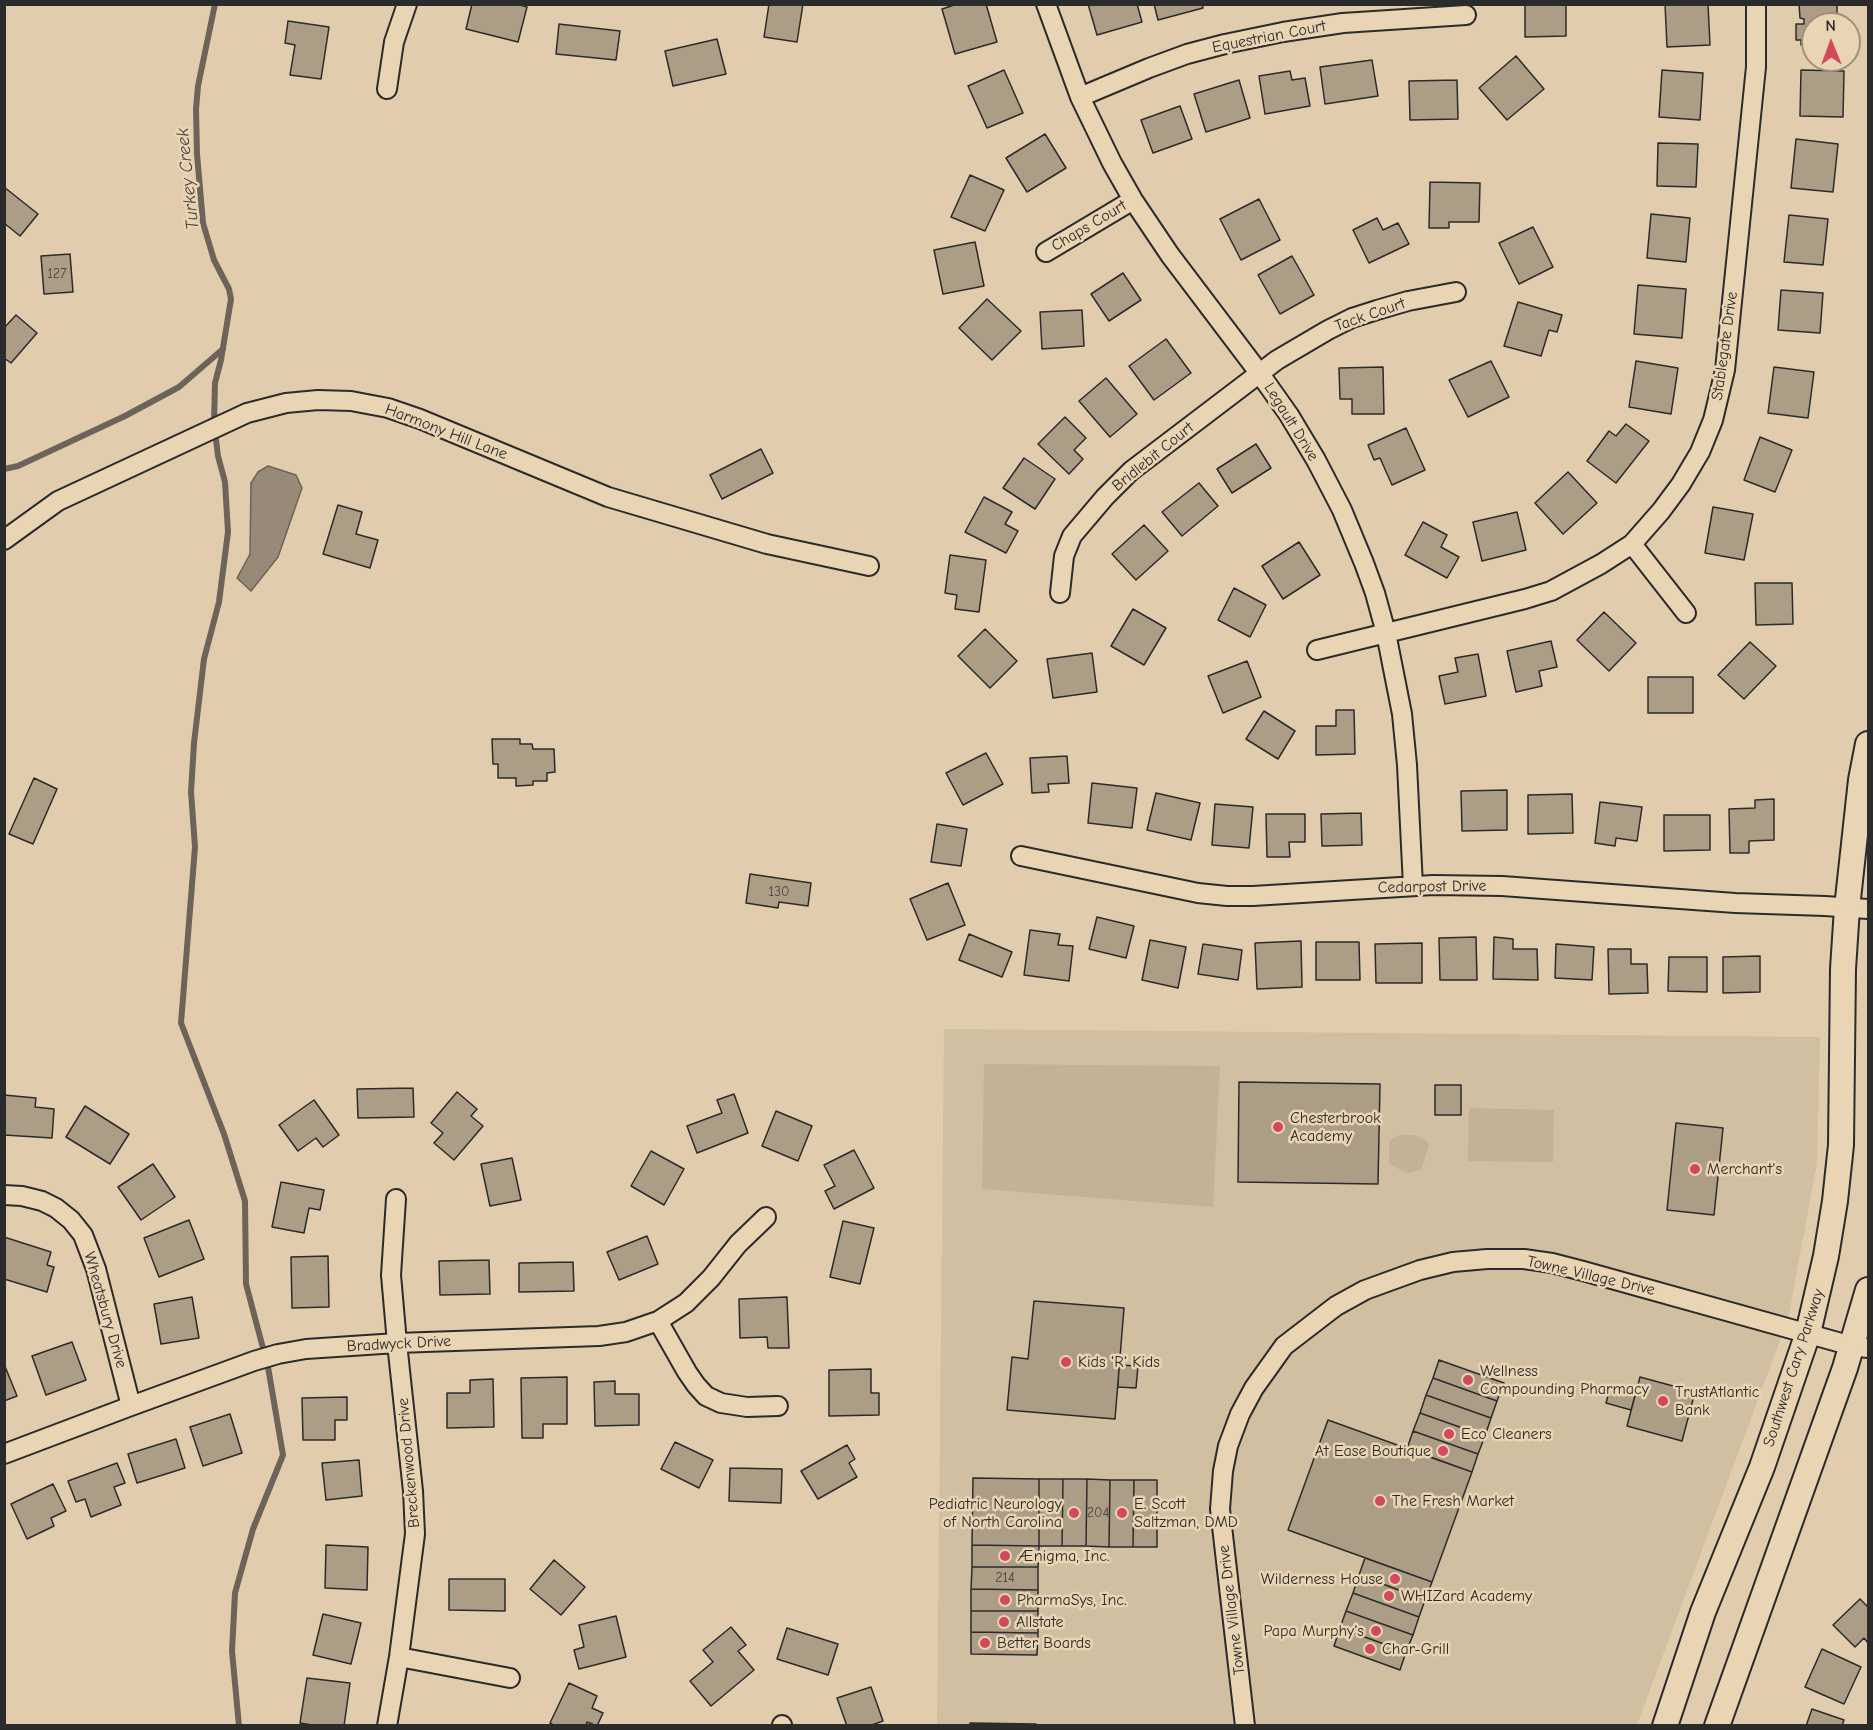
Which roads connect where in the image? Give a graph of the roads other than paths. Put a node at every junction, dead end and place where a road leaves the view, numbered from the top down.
1 (407, 4) edge
2 (1046, 4) edge
3 (1756, 4) edge
4 (1466, 15) dead end
5 (387, 89) dead end
6 (1080, 97) junction
7 (1133, 200) junction
8 (1046, 252) dead end
9 (1456, 292) dead end
10 (1260, 374) junction
11 (4, 540) edge
12 (1632, 544) junction
13 (869, 566) dead end
14 (1060, 593) dead end
15 (1686, 613) dead end
16 (1386, 633) junction
17 (1317, 650) dead end
18 (1869, 744) edge
19 (1021, 856) dead end
20 (1413, 886) junction
21 (1858, 909) edge
22 (4, 1195) edge
23 (396, 1199) dead end
24 (766, 1217) dead end
25 (1869, 1290) edge
26 (658, 1321) junction
27 (1808, 1333) junction
28 (397, 1343) junction
29 (1860, 1347) edge
30 (131, 1406) junction
31 (778, 1406) dead end
32 (4, 1454) edge
33 (399, 1657) junction
34 (510, 1678) dead end
35 (387, 1725) edge
36 (1245, 1725) edge
37 (1665, 1725) edge
38 (1718, 1725) edge

1 - 5 street
2 - 6 street, Legault Drive
3 - 12 street, Stablegate Drive
4 - 6 street, Equestrian Court
6 - 7 street, Legault Drive
7 - 8 street, Chaps Court
7 - 10 street, Legault Drive
9 - 10 street, Tack Court
10 - 14 street, Bridlebit Court
10 - 16 street, Legault Drive
11 - 13 street, Harmony Hill Lane
12 - 15 street
12 - 16 street, Stablegate Drive
16 - 17 street, Stablegate Drive
16 - 20 street, Legault Drive
18 - 21 main road, Southwest Cary Parkway
19 - 20 street, Cedarpost Drive
20 - 21 street, Cedarpost Drive
21 - 27 main road, Southwest Cary Parkway
22 - 30 street, Wheatsbury Drive
23 - 28 street, Breckenwood Drive
24 - 26 street, Bradwyck Drive
25 - 29 main road
26 - 28 street, Bradwyck Drive
26 - 31 street
27 - 29 street, Towne Village Drive
27 - 36 street, Towne Village Drive
27 - 37 main road, Southwest Cary Parkway
28 - 30 street, Bradwyck Drive
28 - 33 street, Breckenwood Drive
29 - 38 main road
30 - 32 street, Bradwyck Drive
33 - 34 street
33 - 35 street, Breckenwood Drive

